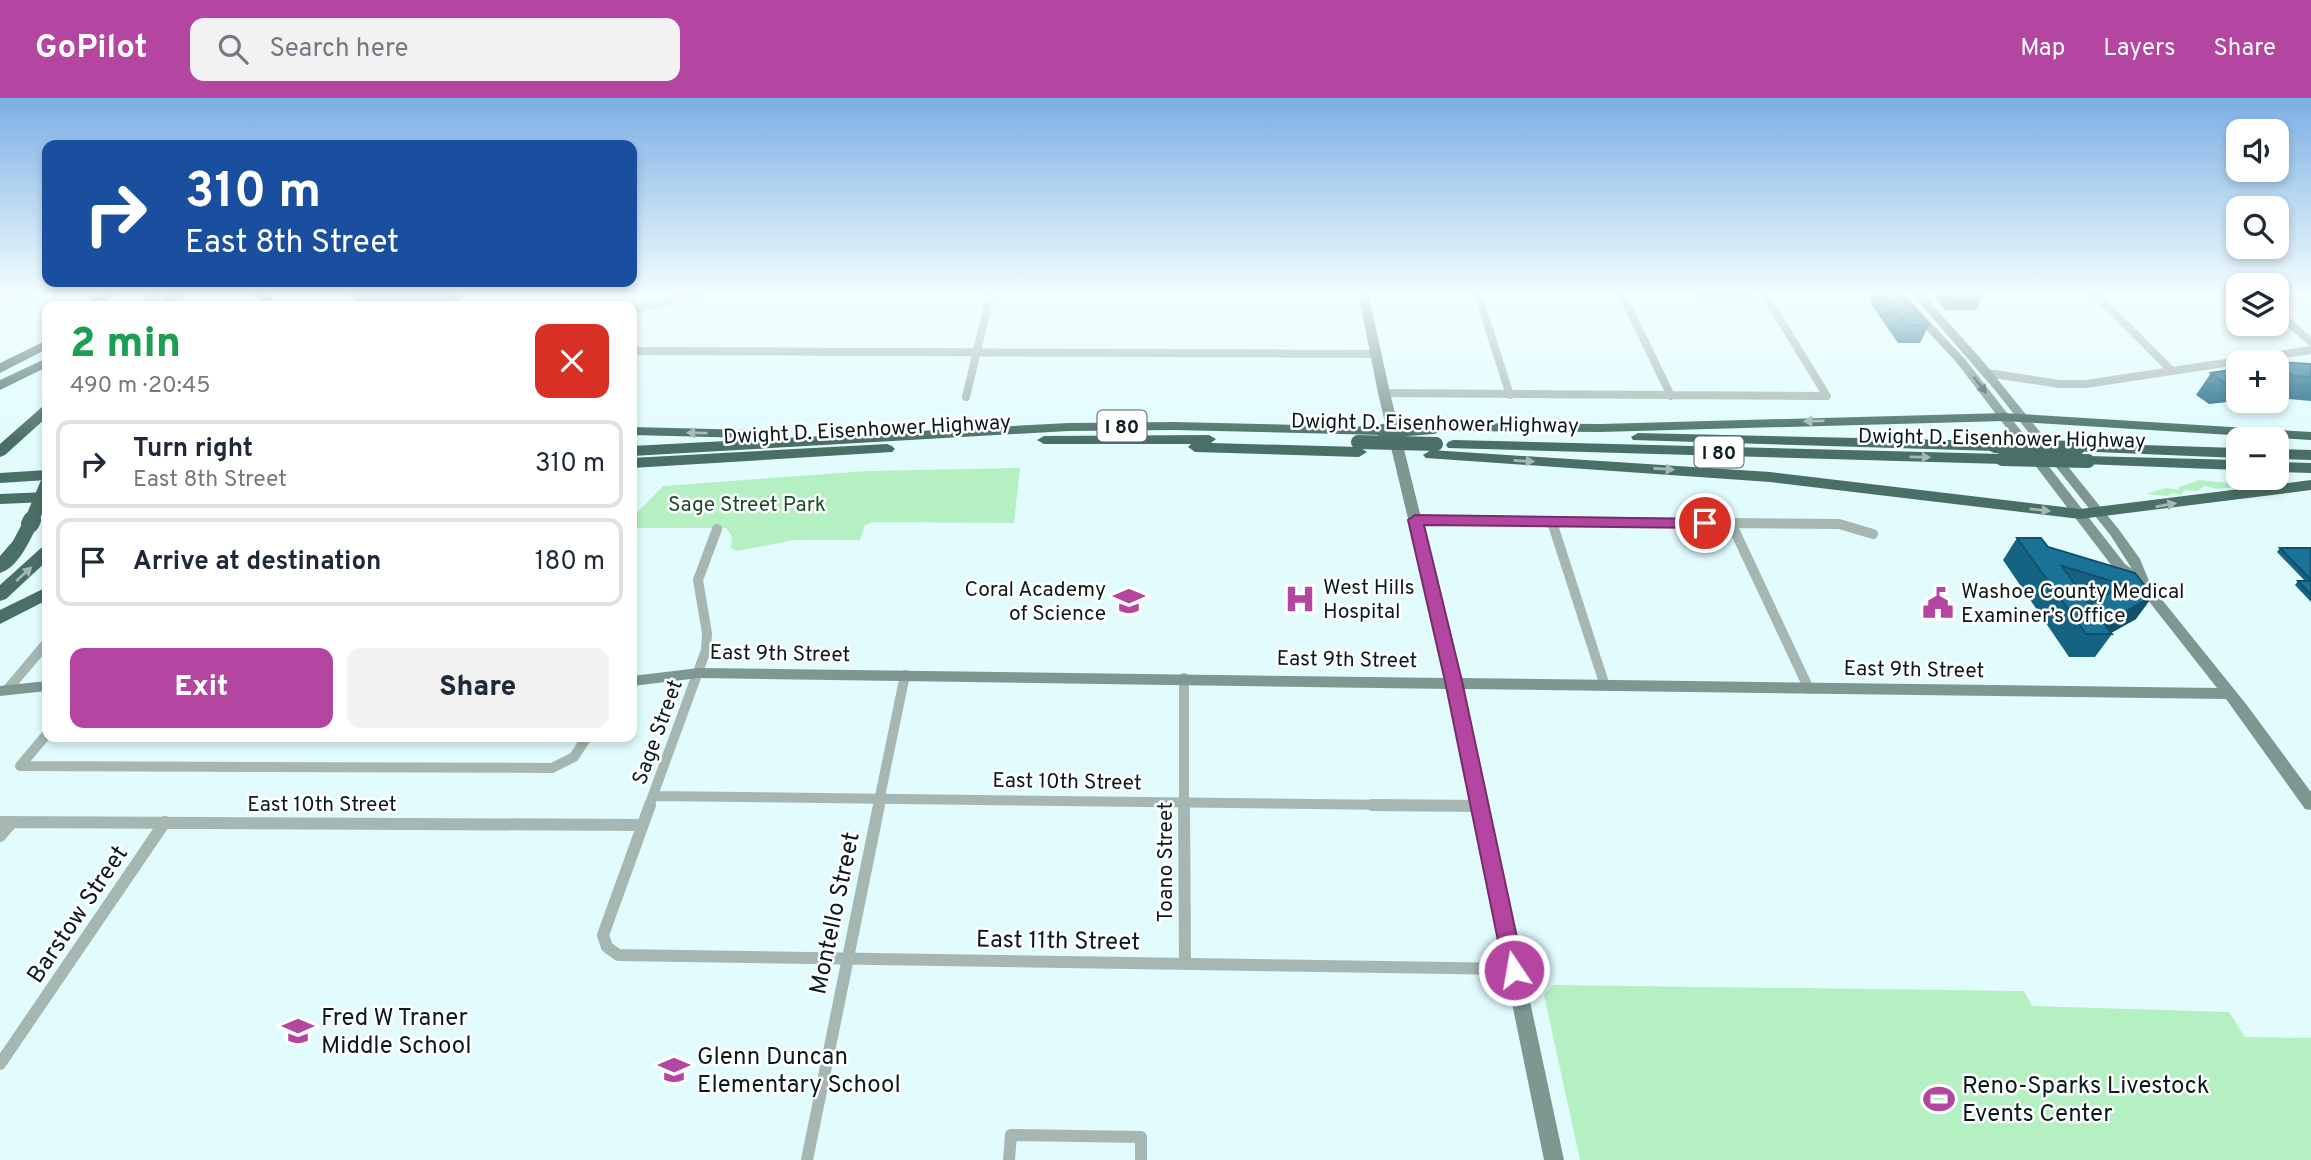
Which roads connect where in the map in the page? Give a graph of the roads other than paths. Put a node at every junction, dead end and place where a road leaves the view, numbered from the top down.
1 (27, 342) edge
2 (979, 342) edge
3 (1373, 342) edge
4 (1493, 342) edge
5 (1645, 342) edge
6 (1793, 342) edge
7 (1943, 342) edge
8 (1960, 342) edge
9 (2143, 342) edge
10 (42, 347) edge
11 (637, 351) edge
12 (977, 351) junction
13 (2311, 351) edge
14 (1376, 354) junction
15 (0, 356) edge
16 (42, 365) edge
17 (0, 369) edge
18 (2172, 371) junction
19 (1988, 373) junction
20 (0, 386) edge
21 (1384, 393) junction
22 (1510, 394) junction
23 (1671, 396) junction
24 (966, 397) dead end
25 (42, 399) edge
26 (42, 414) edge
27 (2004, 417) junction
28 (2022, 418) junction
29 (637, 431) edge
30 (888, 436) junction
31 (2311, 436) edge
32 (0, 437) edge
33 (1433, 440) junction
34 (1357, 441) junction
35 (637, 451) edge
36 (0, 452) edge
37 (2226, 453) edge
38 (2083, 454) junction
39 (2289, 454) edge
40 (2311, 454) edge
41 (725, 458) junction
42 (637, 463) edge
43 (2226, 465) edge
44 (2289, 467) edge
45 (2311, 468) edge
46 (637, 472) edge
47 (42, 475) edge
48 (0, 478) edge
49 (42, 484) edge
50 (2311, 485) edge
51 (0, 486) edge
52 (42, 496) edge
53 (42, 497) edge
54 (0, 500) edge
55 (2080, 514) junction
56 (2098, 514) junction
57 (1415, 520) junction
58 (1552, 522) junction
59 (1731, 523) junction
60 (717, 528) dead end
61 (1873, 534) dead end
62 (42, 557) edge
63 (0, 567) edge
64 (2145, 587) junction
65 (0, 595) edge
66 (42, 596) edge
67 (0, 618) edge
68 (42, 648) edge
69 (699, 673) junction
70 (905, 675) junction
71 (1184, 678) junction
72 (637, 680) edge
73 (1454, 681) junction
74 (42, 686) edge
75 (1605, 686) junction
76 (1809, 689) junction
77 (3, 691) edge
78 (2230, 694) junction
79 (42, 740) edge
80 (585, 742) edge
81 (654, 796) junction
82 (879, 798) junction
83 (1184, 802) junction
84 (2311, 804) edge
85 (1479, 806) junction
86 (6, 822) edge
87 (165, 822) junction
88 (643, 825) junction
89 (0, 836) edge
90 (604, 945) joint
91 (846, 958) junction
92 (1185, 962) junction
93 (1514, 970) junction
94 (0, 1064) edge
95 (807, 1160) edge
96 (1009, 1160) edge
97 (1140, 1160) edge
98 (1554, 1160) edge

1 - 15 highway
2 - 12 street
3 - 14 street
4 - 22 street
5 - 23 street
6 - 23 street
7 -> 27 street
8 - 19 street
9 - 18 street
10 - 17 highway
11 - 12 street
12 - 14 street
12 - 24 street
13 - 18 street
14 - 21 street
16 - 20 highway
18 - 19 street
19 - 28 street
21 - 22 street
21 - 57 street
22 - 23 street
25 - 32 highway
26 - 36 highway
27 - 28 highway
27 -> 33 highway
27 - 55 street
28 - 31 highway
28 - 56 street
30 -> 29 highway
30 - 34 highway, Dwight D. Eisenhower Highway / I 80
30 - 35 highway, Dwight D. Eisenhower Highway / I 80
33 - 34 highway
33 - 34 highway, Dwight D. Eisenhower Highway / I 80, bridge
33 - 38 highway, Dwight D. Eisenhower Highway / I 80, bridge
33 -> 55 highway
34 - 41 highway, Dwight D. Eisenhower Highway / I 80
37 - 38 highway, Dwight D. Eisenhower Highway / I 80
38 - 43 highway, Dwight D. Eisenhower Highway / I 80
39 - 40 highway
41 - 42 highway, Dwight D. Eisenhower Highway / I 80
41 - 46 highway
44 - 45 highway
47 - 48 highway
49 - 51 highway
56 -> 50 highway
52 - 63 highway, bridge
53 - 54 highway
55 - 56 highway
55 - 64 street
56 - 64 street
57 - 58 street
57 - 73 street
58 - 59 street
58 - 75 street
59 - 61 street
59 - 76 street
60 - 69 street, Sage Street
65 -> 62 highway
64 - 78 street
66 - 67 highway
68 - 77 street
69 - 70 street, East 9th Street
69 - 72 street, East 9th Street
69 - 81 street, Sage Street
70 - 71 street, East 9th Street
70 - 82 street, Montello Street
71 - 73 street, East 9th Street
71 - 83 street, Toano Street
73 - 75 street, East 9th Street
73 - 85 street
74 - 77 street
75 - 76 street, East 9th Street
76 - 78 street, East 9th Street
78 - 84 street
79 - 80 street
81 - 82 street, East 10th Street
81 - 88 street, Sage Street
82 - 83 street, East 10th Street
82 - 91 street, Montello Street
83 - 85 street, East 10th Street
83 - 92 street, Toano Street
85 - 93 street
86 - 87 street, East 10th Street
86 - 89 street
87 - 88 street, East 10th Street
87 - 94 street, Barstow Street
88 - 90 street, Sage Street
90 - 91 street, East 11th Street
91 - 92 street, East 11th Street
91 - 95 street, Montello Street
92 - 93 street, East 11th Street
93 - 98 street
96 - 97 street

